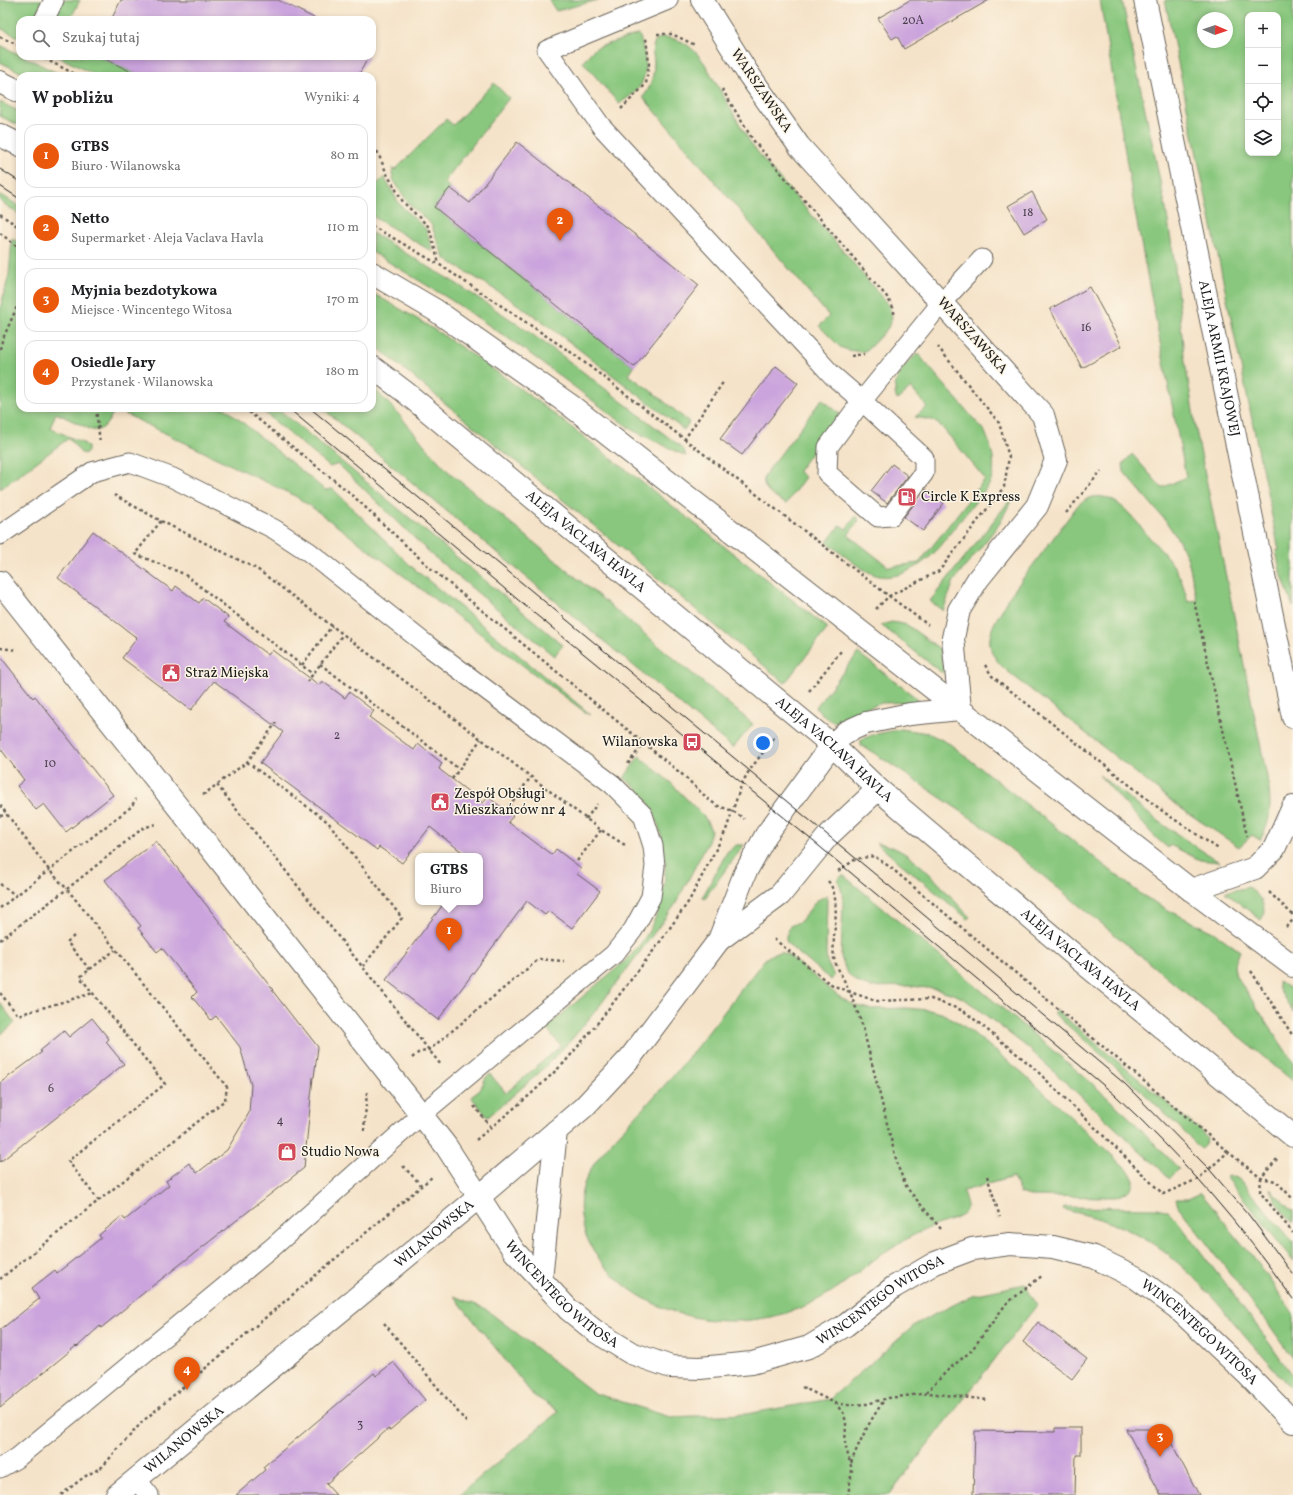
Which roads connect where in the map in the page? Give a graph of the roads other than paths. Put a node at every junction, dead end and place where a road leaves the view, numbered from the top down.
1 (54, 0) edge
2 (668, 0) edge
3 (702, 0) edge
4 (1145, 0) edge
5 (46, 16) edge
6 (0, 82) edge
7 (16, 90) edge
8 (0, 135) edge
9 (16, 143) edge
10 (982, 259) dead end
11 (376, 275) edge
12 (942, 302) junction
13 (376, 370) edge
14 (862, 401) junction
15 (0, 535) edge
16 (0, 582) edge
17 (960, 709) junction
18 (1293, 717) edge
19 (832, 746) junction
20 (878, 788) junction
21 (1293, 807) edge
22 (1191, 890) junction
23 (719, 940) junction
24 (1293, 966) edge
25 (421, 1115) junction
26 (556, 1132) junction
27 (1293, 1136) edge
28 (479, 1197) junction
29 (541, 1280) junction
30 (1293, 1422) edge
31 (0, 1468) edge
32 (142, 1487) edge
33 (117, 1495) edge

1 - 5 lane
2 - 14 lane
3 - 12 street, WARSZAWSKA
4 - 18 street, ALEJA ARMII KRAJOWEJ
6 - 7 street
8 - 9 street
10 - 12 lane
11 - 17 street
12 - 14 lane
12 - 17 street, WARSZAWSKA
13 - 19 street, ALEJA VACLAVA HAVLA
14 - 14 lane
15 - 25 lane
16 - 25 street, WINCENTEGO WITOSA
17 - 19 street, WILANOWSKA
17 - 22 street
19 - 20 street, ALEJA VACLAVA HAVLA
19 - 23 street, WILANOWSKA
20 - 23 street, WILANOWSKA
20 - 27 street, ALEJA VACLAVA HAVLA
21 - 22 street
22 - 24 street
23 - 26 street, WILANOWSKA
25 - 28 street, WINCENTEGO WITOSA
25 - 31 lane
26 - 28 street, WILANOWSKA
26 - 29 street
28 - 29 street, WINCENTEGO WITOSA
28 - 32 street, WILANOWSKA
29 - 30 street, WINCENTEGO WITOSA
32 - 33 street, WILANOWSKA

